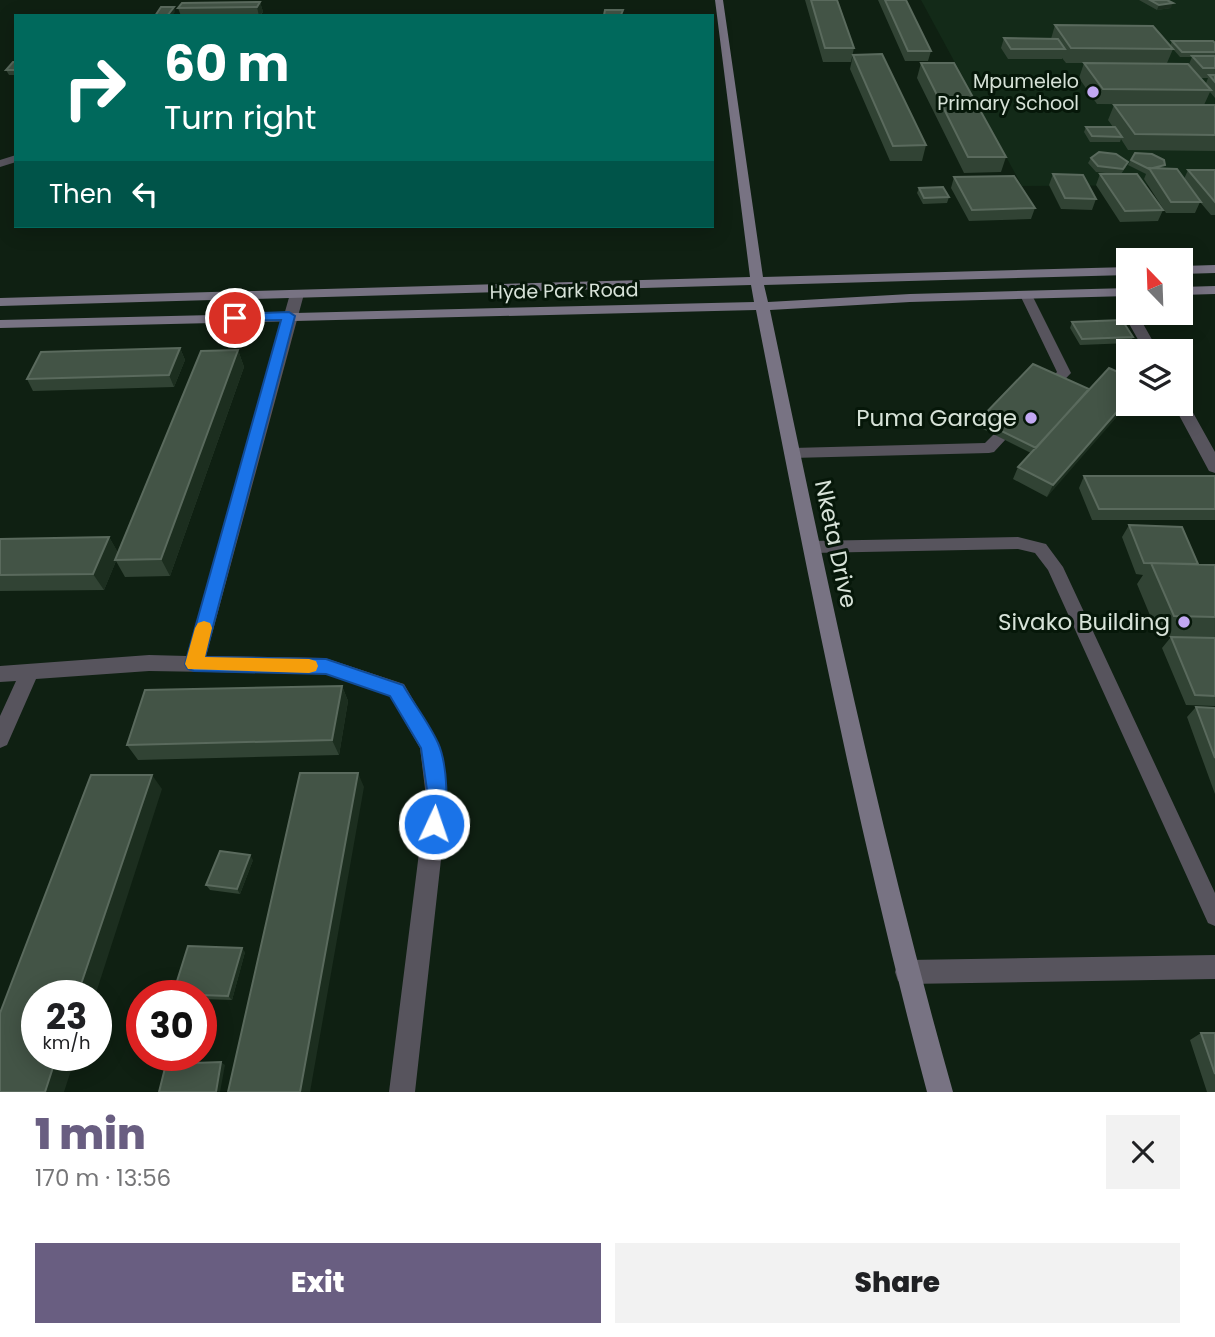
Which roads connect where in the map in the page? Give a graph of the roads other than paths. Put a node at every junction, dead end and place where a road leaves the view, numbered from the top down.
1 (719, 0) edge
2 (1215, 269) edge
3 (1194, 270) edge
4 (1116, 271) edge
5 (757, 282) junction
6 (1215, 290) edge
7 (1194, 291) edge
8 (1116, 292) edge
9 (297, 294) junction
10 (1026, 295) junction
11 (0, 302) edge
12 (763, 306) junction
13 (289, 316) junction
14 (0, 324) edge
15 (1187, 416) edge
16 (792, 453) junction
17 (1215, 467) edge
18 (811, 547) junction
19 (194, 664) junction
20 (30, 672) junction
21 (0, 674) edge
22 (0, 739) edge
23 (1215, 916) edge
24 (1215, 967) edge
25 (907, 972) junction
26 (402, 1092) edge
27 (940, 1092) edge

1 - 5 street, Nketa Drive
2 - 3 street
4 - 5 street, Hyde Park Road
5 - 9 street, Hyde Park Road
5 - 12 street, Nketa Drive
6 - 7 street
8 - 10 street, Hyde Park Road
9 - 11 street, Hyde Park Road
9 - 13 street
10 - 12 street, Hyde Park Road
10 - 16 lane
12 - 13 street, Hyde Park Road
12 - 16 street, Nketa Drive
13 - 14 street, Hyde Park Road
13 - 19 street
15 - 17 street
16 - 18 street, Nketa Drive
18 - 23 lane
18 - 25 street, Nketa Drive
19 - 20 street
19 - 26 street
20 - 21 street
20 - 22 street
24 - 25 street
25 - 27 street, Nketa Drive

